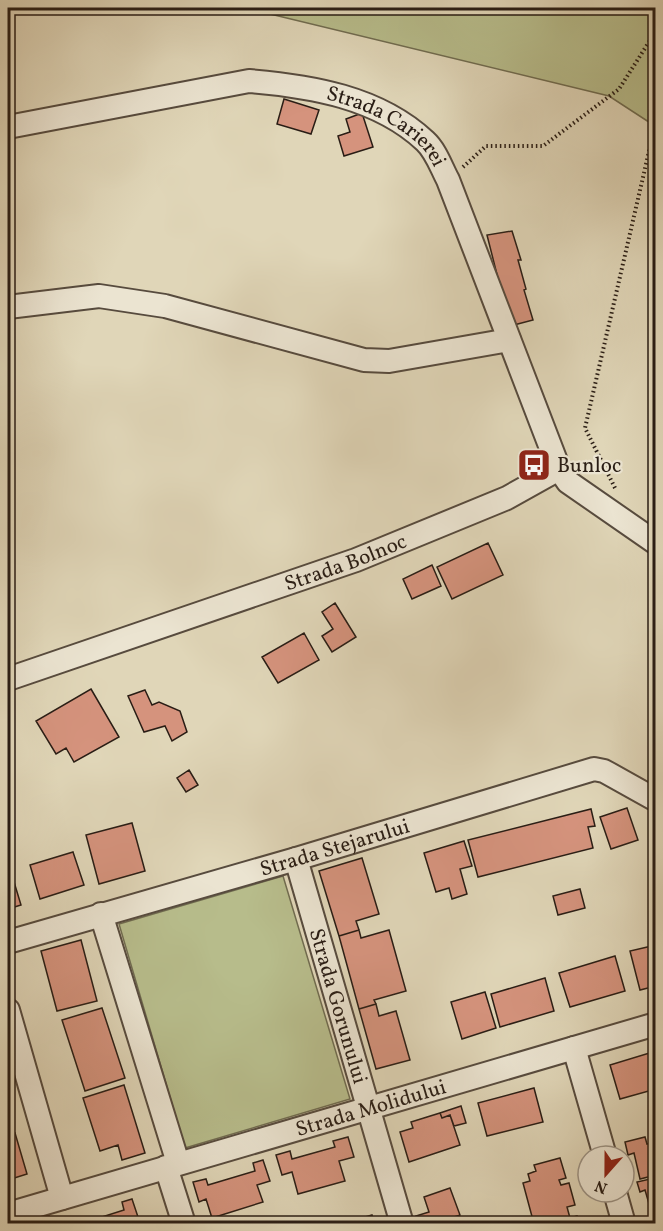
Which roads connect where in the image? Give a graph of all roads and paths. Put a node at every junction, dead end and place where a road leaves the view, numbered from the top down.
1 (656, 32) edge
2 (656, 121) edge
3 (8, 127) edge
4 (448, 180) junction
5 (8, 307) edge
6 (509, 340) junction
7 (559, 469) junction
8 (623, 496) dead end
9 (656, 543) edge
10 (8, 679) edge
11 (656, 800) edge
12 (296, 859) junction
13 (101, 914) junction
14 (8, 942) edge
15 (8, 1010) edge
16 (656, 1024) edge
17 (574, 1048) junction
18 (17, 1077) edge
19 (369, 1109) junction
20 (602, 1144) edge
21 (172, 1165) junction
22 (62, 1198) junction
23 (618, 1204) edge
24 (8, 1214) edge
25 (184, 1224) edge
26 (402, 1224) edge
27 (624, 1224) edge

1 - 4 path
2 - 8 path
3 - 4 street, Strada Carierei
4 - 6 street, Strada Carierei
5 - 6 street
6 - 7 street, Strada Carierei
7 - 9 street
7 - 10 street, Strada Bolnoc
11 - 12 street, Strada Stejarului
12 - 13 street, Strada Stejarului
12 - 19 street, Strada Gorunului
13 - 14 street, Strada Stejarului
13 - 21 street
15 - 18 street
16 - 17 street, Strada Molidului
17 - 19 street, Strada Molidului
17 - 20 street
18 - 22 street
19 - 21 street, Strada Molidului
19 - 26 street, Strada Gorunului
21 - 22 street, Strada Molidului
21 - 25 street
22 - 24 street, Strada Molidului
23 - 27 street

